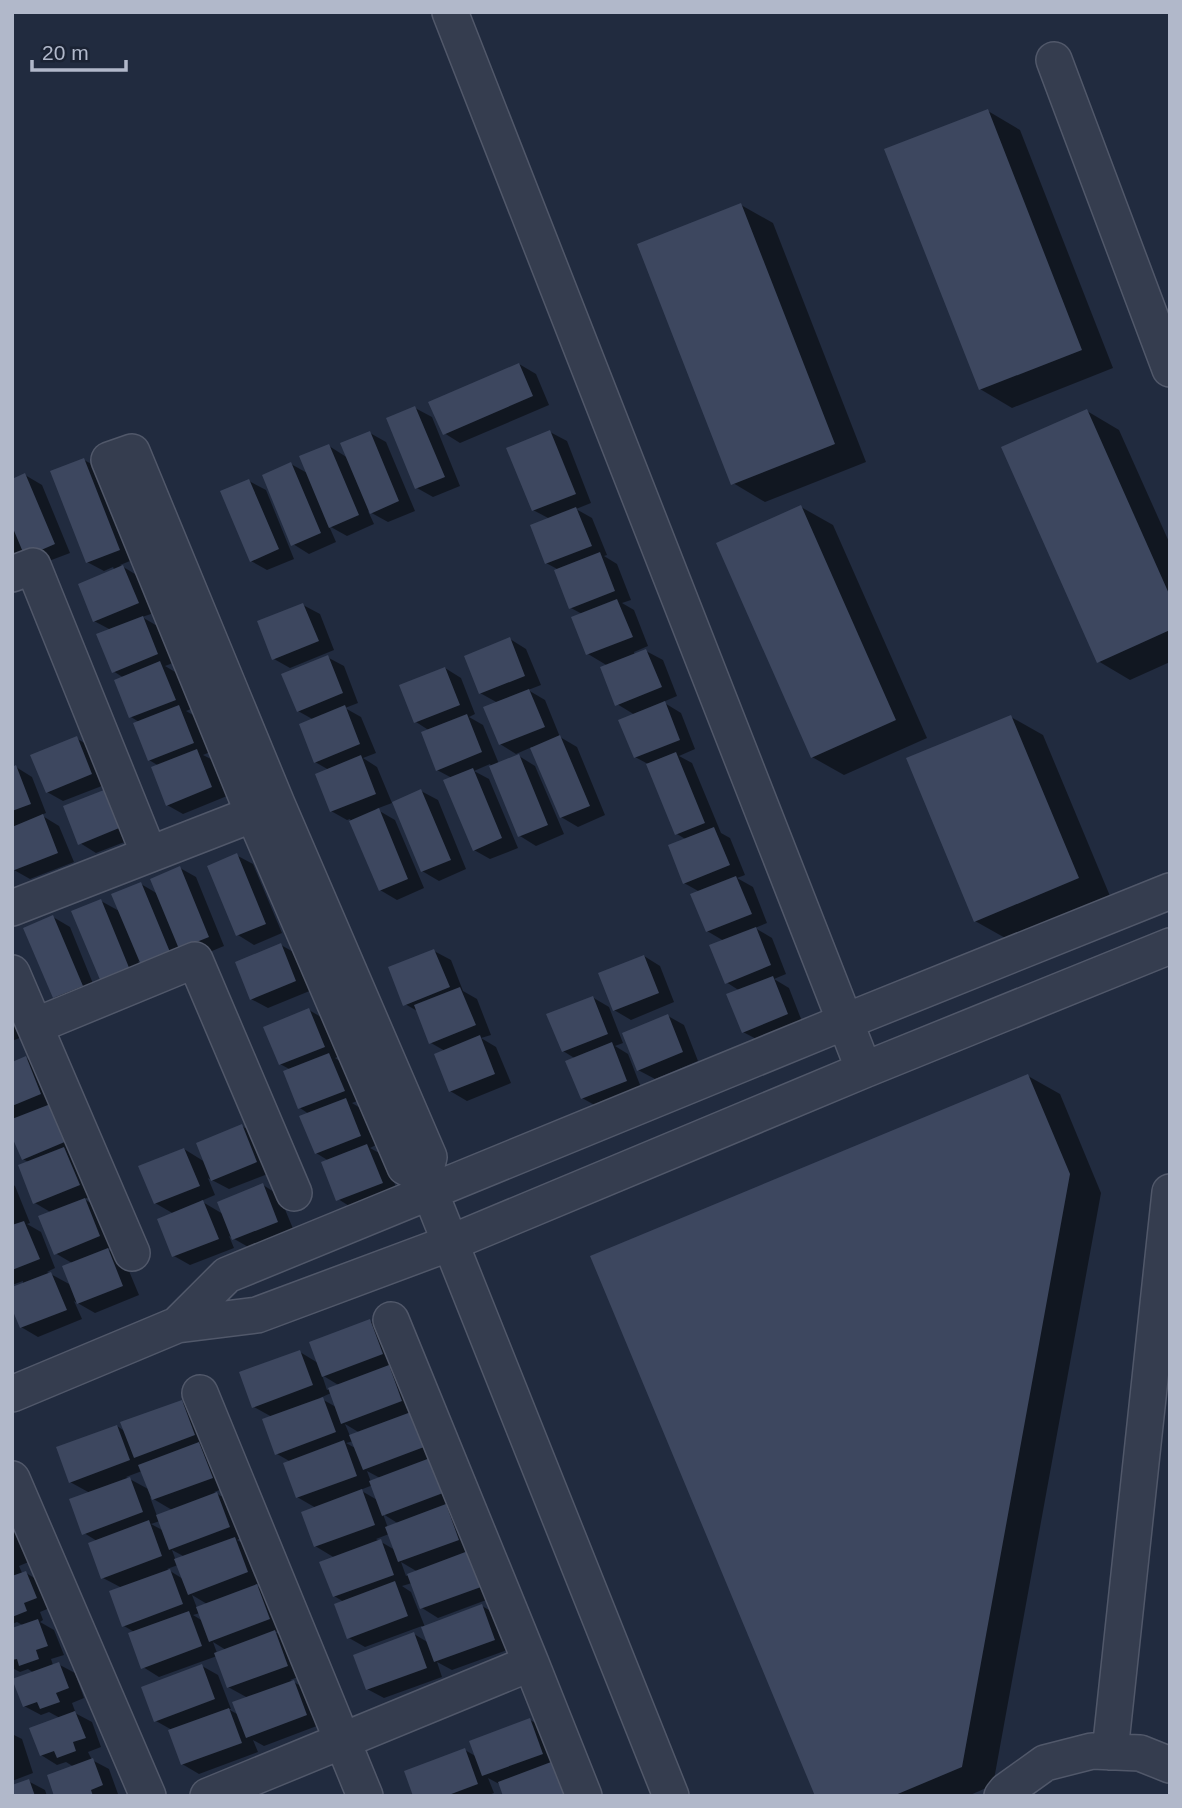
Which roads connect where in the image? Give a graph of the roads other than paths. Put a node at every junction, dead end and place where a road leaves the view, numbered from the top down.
1 (450, 12) edge
2 (1054, 60) dead end
3 (1170, 369) edge
4 (12, 574) edge
5 (265, 809) junction
6 (149, 854) junction
7 (1170, 891) edge
8 (12, 908) edge
9 (1170, 947) edge
10 (12, 972) edge
11 (845, 1022) junction
12 (35, 1026) junction
13 (863, 1070) junction
14 (427, 1184) junction
15 (1170, 1192) edge
16 (294, 1193) dead end
17 (450, 1242) junction
18 (132, 1253) dead end
19 (391, 1320) dead end
20 (177, 1325) junction
21 (200, 1393) dead end
22 (12, 1394) edge
23 (12, 1479) edge
24 (531, 1663) junction
25 (343, 1740) junction
26 (1110, 1752) junction
27 (1170, 1765) edge
28 (148, 1796) edge
29 (208, 1796) edge
30 (365, 1796) edge
31 (584, 1796) edge
32 (671, 1796) edge
33 (1002, 1796) edge

1 - 11 street
2 - 3 street
4 - 6 street
5 - 5 street
5 - 6 street
5 - 14 street
6 - 8 street
7 - 11 street
9 - 13 street
10 - 12 street
11 - 13 street
11 - 14 street
12 - 16 street
12 - 18 street
13 - 17 street
14 - 17 street
14 - 20 street
15 - 26 street
17 - 20 street
17 - 32 street
19 - 24 street
20 - 22 street
21 - 25 street
23 - 28 street
24 - 25 street
24 - 31 street
25 - 29 street
25 - 30 street
26 - 27 street
26 - 33 street

